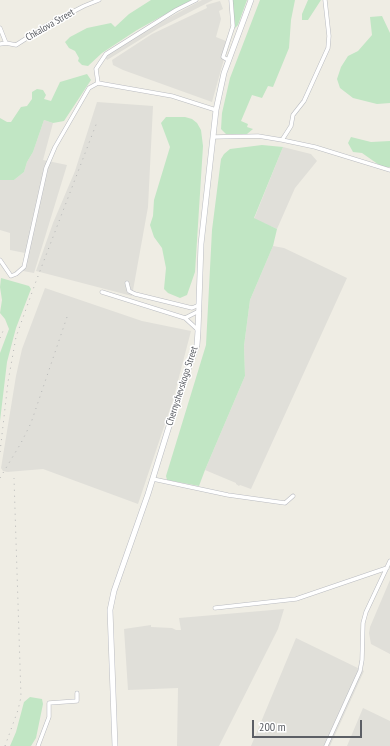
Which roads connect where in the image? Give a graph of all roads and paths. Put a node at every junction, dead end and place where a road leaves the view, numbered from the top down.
1 (87, 0) edge
2 (99, 0) edge
3 (196, 0) edge
4 (231, 0) edge
5 (251, 0) edge
6 (325, 0) edge
7 (89, 4) junction
8 (0, 28) edge
9 (6, 43) junction
10 (0, 44) edge
11 (228, 60) junction
12 (98, 83) junction
13 (216, 110) junction
14 (213, 137) junction
15 (282, 140) junction
16 (390, 170) edge
17 (0, 260) edge
18 (127, 283) dead end
19 (102, 292) dead end
20 (199, 308) junction
21 (185, 318) junction
22 (198, 331) junction
23 (153, 479) junction
24 (293, 496) dead end
25 (390, 562) edge
26 (387, 568) junction
27 (215, 608) dead end
28 (77, 693) dead end
29 (38, 746) edge
30 (116, 746) edge
31 (326, 746) edge

1 - 7 street
2 - 7 street, Chkalova Street
3 - 12 street
4 - 11 street
5 - 11 main road, Chernyshevskogo Street
6 - 15 street
7 - 9 street, Chkalova Street
8 - 9 street
9 - 10 street, Chkalova Street
11 - 13 main road, Chernyshevskogo Street
12 - 13 street
12 - 17 street
13 - 14 main road, Chernyshevskogo Street
14 - 15 street
14 - 20 main road, Chernyshevskogo Street
15 - 16 street
18 - 20 street
19 - 21 street
20 - 21 street
20 - 22 main road, Chernyshevskogo Street
21 - 22 street
22 - 23 main road, Chernyshevskogo Street
23 - 24 street
23 - 30 main road, Chernyshevskogo Street
25 - 26 street
26 - 27 street
26 - 31 street
28 - 29 street

